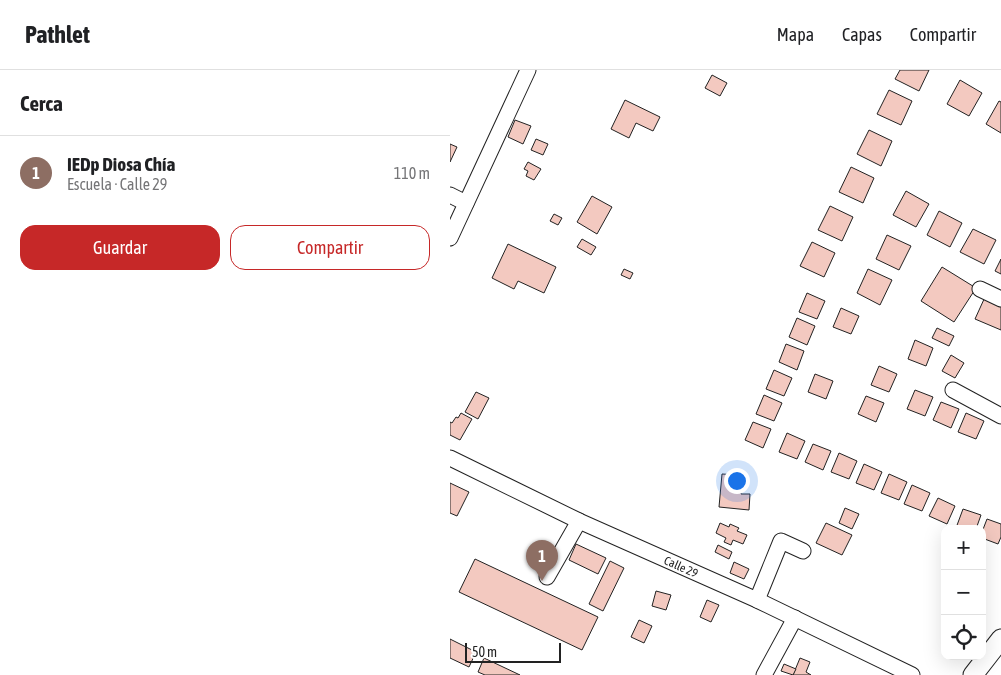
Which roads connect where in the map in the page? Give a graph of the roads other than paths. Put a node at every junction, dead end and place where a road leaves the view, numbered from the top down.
1 (528, 70) edge
2 (450, 196) edge
3 (466, 203) junction
4 (450, 238) edge
5 (980, 289) dead end
6 (1001, 300) edge
7 (952, 390) dead end
8 (1001, 416) edge
9 (450, 458) edge
10 (579, 521) junction
11 (803, 552) dead end
12 (547, 577) dead end
13 (757, 600) junction
14 (795, 618) junction
15 (999, 644) edge
16 (764, 675) edge
17 (912, 675) edge
18 (973, 675) edge

1 - 3 street
2 - 3 street
3 - 4 street
5 - 6 street
7 - 8 street
9 - 10 street, Calle 29
10 - 12 street
10 - 13 street, Calle 29
11 - 13 street
13 - 14 street, Calle 29
14 - 16 street
14 - 17 street, Calle 29
15 - 18 main road

